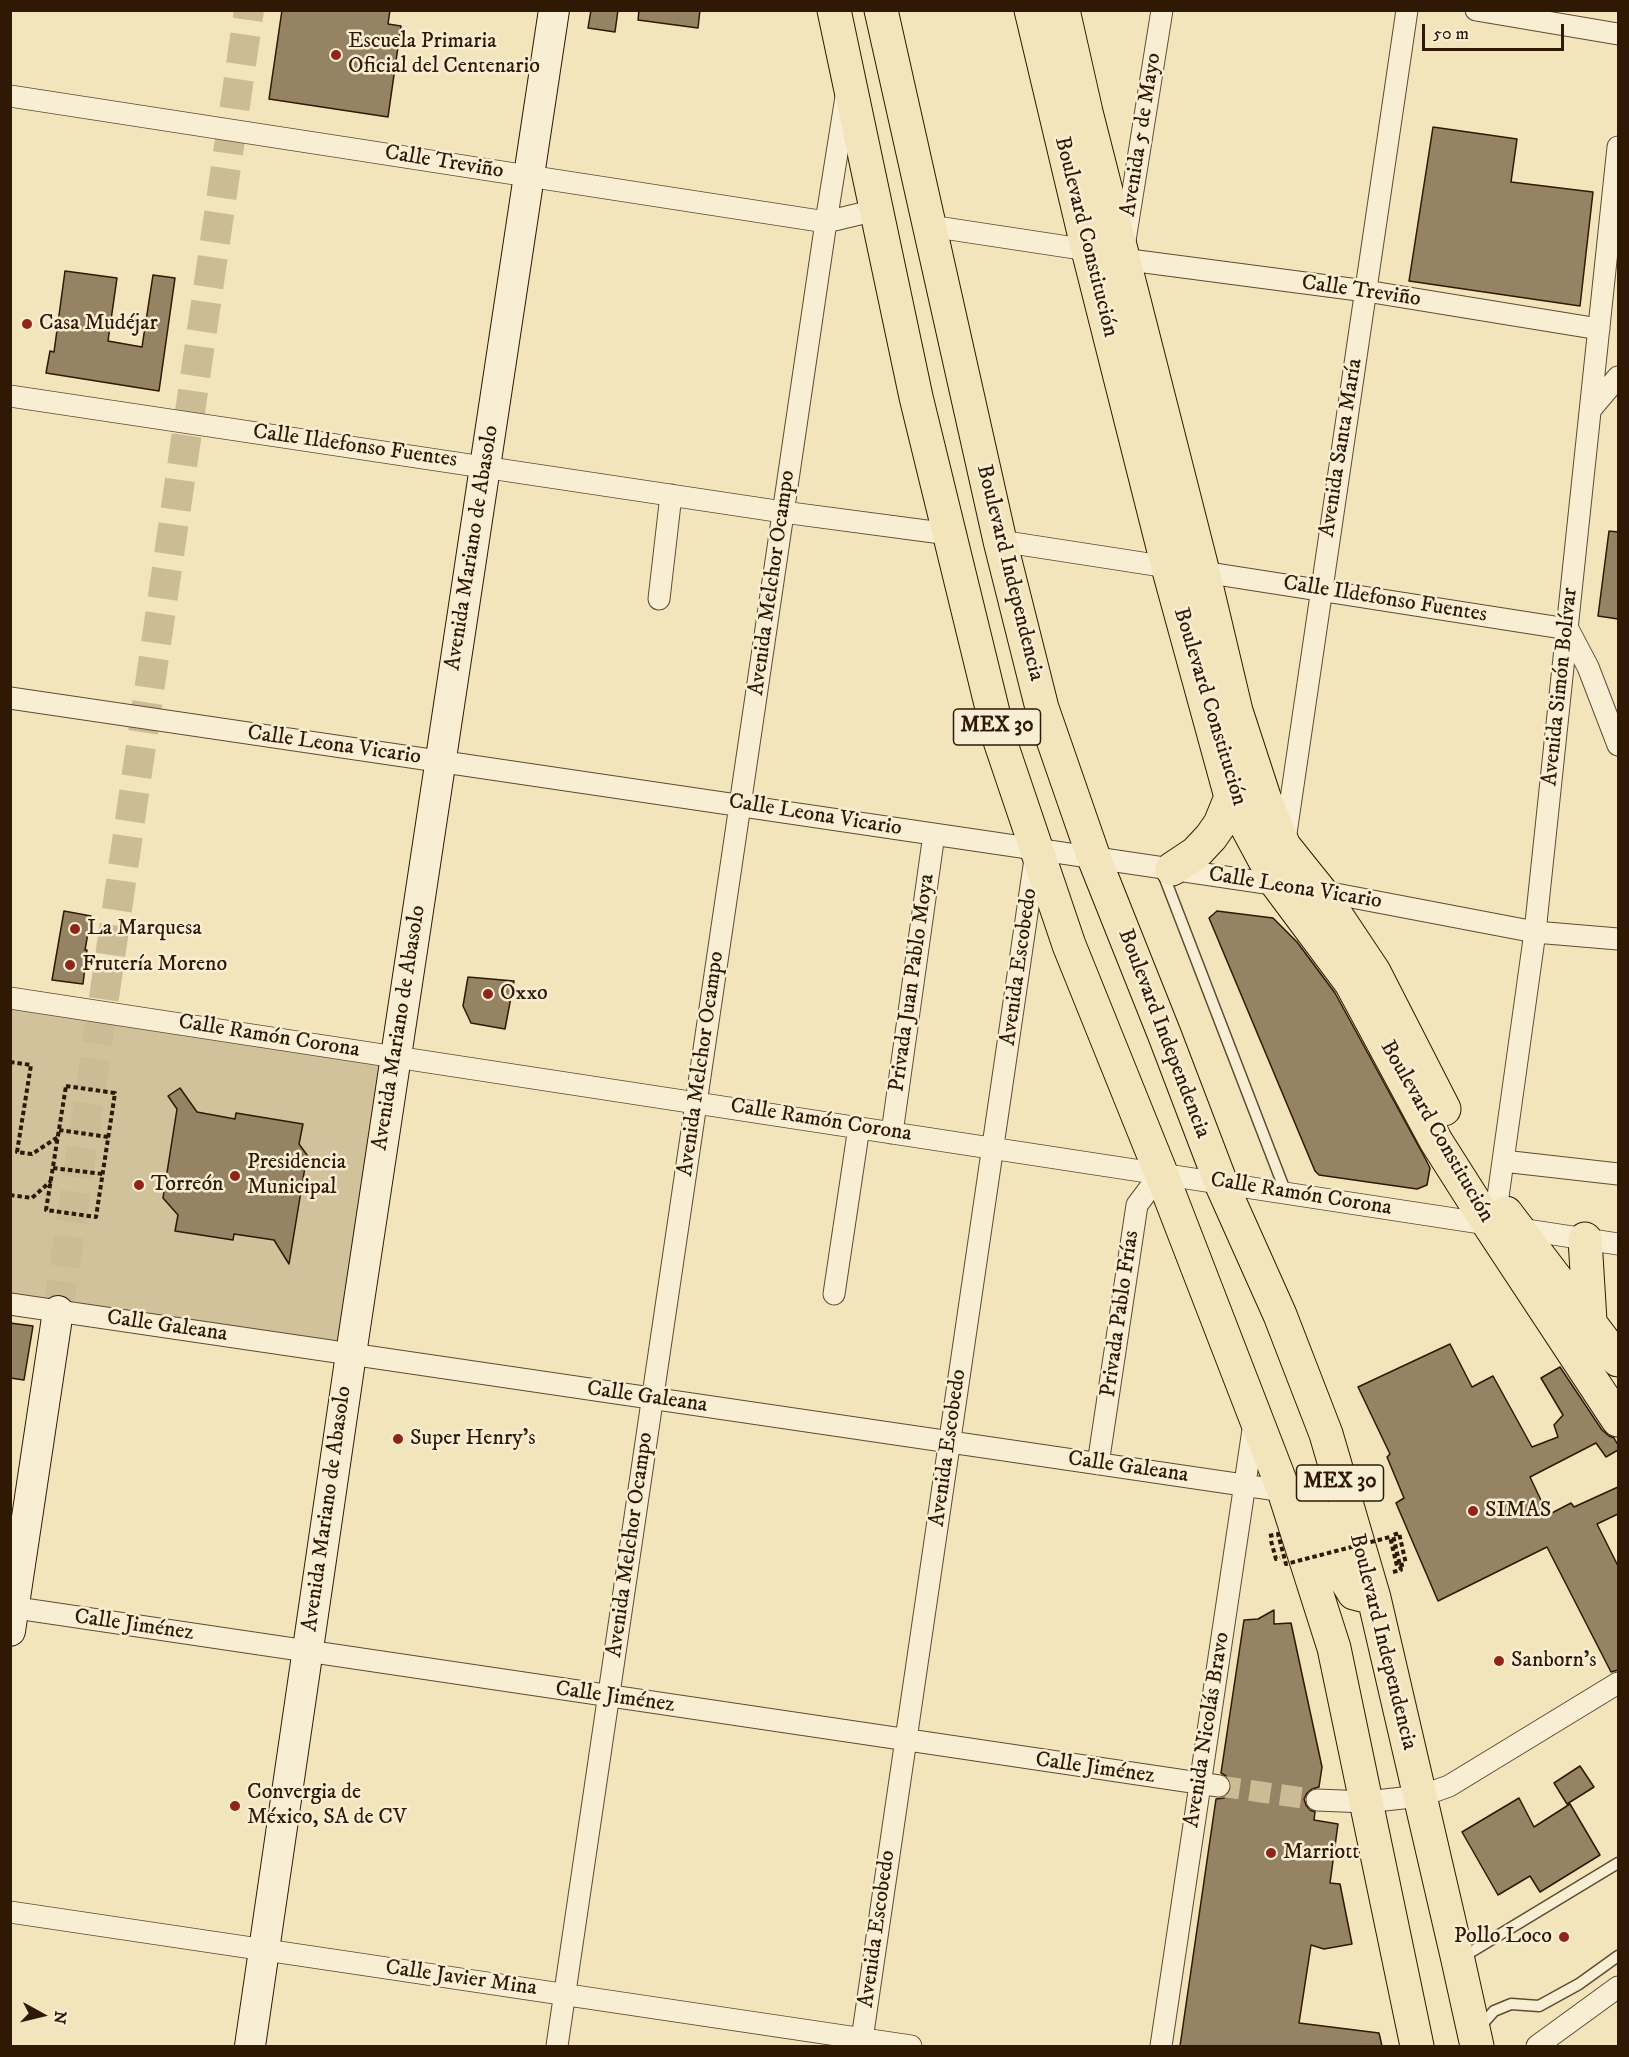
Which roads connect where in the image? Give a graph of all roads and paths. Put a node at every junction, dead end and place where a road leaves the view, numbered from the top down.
1 (554, 10) edge
2 (834, 10) edge
3 (881, 10) edge
4 (1031, 10) edge
5 (1063, 10) edge
6 (1162, 10) edge
7 (1407, 10) edge
8 (1476, 10) edge
9 (1618, 34) edge
10 (848, 81) junction
11 (10, 96) edge
12 (1618, 147) edge
13 (529, 176) junction
14 (876, 210) junction
15 (826, 222) junction
16 (930, 226) junction
17 (1088, 250) junction
18 (1122, 259) junction
19 (1366, 291) junction
20 (1599, 329) junction
21 (1618, 377) edge
22 (10, 396) edge
23 (1591, 409) junction
24 (485, 466) junction
25 (671, 495) junction
26 (783, 512) junction
27 (949, 534) junction
28 (1000, 542) junction
29 (1168, 567) junction
30 (1203, 572) junction
31 (1321, 590) junction
32 (659, 598) dead end
33 (1568, 629) junction
34 (10, 698) edge
35 (1614, 715) edge
36 (1618, 745) edge
37 (441, 761) junction
38 (1231, 797) junction
39 (740, 805) junction
40 (934, 834) junction
41 (1284, 846) junction
42 (1037, 849) junction
43 (1094, 858) junction
44 (1166, 868) junction
45 (1278, 885) junction
46 (1320, 891) junction
47 (1536, 932) junction
48 (1618, 939) edge
49 (10, 998) edge
50 (396, 1057) junction
51 (10, 1062) edge
52 (697, 1102) junction
53 (860, 1127) junction
54 (59, 1130) junction
55 (892, 1133) junction
56 (58, 1137) junction
57 (108, 1137) junction
58 (993, 1148) junction
59 (1503, 1161) junction
60 (53, 1168) junction
61 (1161, 1173) junction
62 (103, 1174) junction
63 (1618, 1174) edge
64 (51, 1181) junction
65 (1221, 1183) junction
66 (1286, 1193) junction
67 (10, 1195) edge
68 (1501, 1218) junction
69 (1585, 1239) junction
70 (1618, 1244) edge
71 (834, 1293) dead end
72 (10, 1304) edge
73 (58, 1311) junction
74 (1590, 1321) junction
75 (351, 1354) junction
76 (1618, 1360) edge
77 (652, 1398) junction
78 (1256, 1414) junction
79 (1618, 1420) edge
80 (950, 1442) junction
81 (1098, 1464) junction
82 (1245, 1485) junction
83 (1284, 1491) junction
84 (1269, 1536) dead end
85 (1371, 1588) junction
86 (12, 1615) edge
87 (307, 1652) junction
88 (1618, 1683) edge
89 (608, 1697) junction
90 (906, 1741) junction
91 (1210, 1785) junction
92 (1421, 1796) junction
93 (1317, 1800) tunnel mouth
94 (1366, 1802) junction
95 (1618, 1863) edge
96 (10, 1912) edge
97 (264, 1950) junction
98 (1618, 1956) edge
99 (1458, 1960) junction
100 (1618, 1987) edge
101 (564, 1995) junction
102 (1475, 2040) edge
103 (862, 2043) edge
104 (250, 2046) edge
105 (556, 2046) edge
106 (911, 2046) edge
107 (1161, 2046) edge
108 (1417, 2046) edge
109 (1537, 2046) edge

1 - 13 street, Avenida Mariano de Abasolo
2 - 10 main road, MEX 30
3 - 16 main road, Boulevard Independencia / MEX 30
4 - 17 main road, Boulevard Constitución
5 - 18 main road, Boulevard Constitución
6 - 18 street, Avenida 5 de Mayo
7 - 19 street, Avenida Santa María
8 - 9 street
10 - 14 main road, MEX 30
10 - 15 street, Avenida Melchor Ocampo
11 - 13 street, Calle Treviño
12 - 20 street, Avenida Simón Bolívar
13 - 15 street, Calle Treviño
13 - 24 street, Avenida Mariano de Abasolo
14 - 15 street, Calle Treviño
14 - 27 main road, MEX 30
15 - 26 street, Avenida Melchor Ocampo
16 - 17 street
16 - 28 main road, Boulevard Independencia / MEX 30
17 - 29 main road, Boulevard Constitución
18 - 19 street, Calle Treviño
18 - 30 main road, Boulevard Constitución
19 - 20 street, Calle Treviño
19 - 31 street, Avenida Santa María
20 - 23 street, Avenida Simón Bolívar
21 - 23 street
22 - 24 street, Calle Ildefonso Fuentes
23 - 33 street, Avenida Simón Bolívar
24 - 25 street, Calle Ildefonso Fuentes
24 - 37 street, Avenida Mariano de Abasolo
25 - 26 street, Calle Ildefonso Fuentes
25 - 32 street
26 - 27 street, Calle Ildefonso Fuentes
26 - 39 street, Avenida Melchor Ocampo
27 - 42 main road, MEX 30
28 - 29 street
28 - 43 main road, Boulevard Independencia / MEX 30
29 - 38 main road, Boulevard Constitución
30 - 31 street, Calle Ildefonso Fuentes
30 - 41 main road, Boulevard Constitución
31 - 33 street, Calle Ildefonso Fuentes
31 - 41 street, Avenida Santa María
33 - 35 street
33 - 47 street, Avenida Simón Bolívar
34 - 37 street, Calle Leona Vicario
35 - 36 street
37 - 39 street, Calle Leona Vicario
37 - 50 street, Avenida Mariano de Abasolo
38 - 44 main road
38 - 45 main road, Boulevard Constitución
39 - 40 street, Calle Leona Vicario
39 - 52 street, Avenida Melchor Ocampo
40 - 42 street, Calle Leona Vicario
40 - 55 street, Privada Juan Pablo Moya
41 - 45 street, Avenida Santa María
41 - 46 main road, Boulevard Constitución
42 - 43 street, Calle Leona Vicario
42 - 58 street, Avenida Escobedo
42 - 61 main road, MEX 30
43 - 44 street, Calle Leona Vicario
43 - 65 main road, Boulevard Independencia / MEX 30
44 - 45 street, Calle Leona Vicario
44 - 66 lane
45 - 46 street, Calle Leona Vicario
45 - 68 main road, Boulevard Constitución
46 - 47 street, Calle Leona Vicario
46 - 68 main road, Boulevard Constitución
47 - 48 street, Calle Leona Vicario
47 - 59 street, Avenida Simón Bolívar
49 - 50 street, Calle Ramón Corona
50 - 52 street, Calle Ramón Corona
50 - 75 street, Avenida Mariano de Abasolo
51 - 56 path
52 - 53 street, Calle Ramón Corona
52 - 77 street, Avenida Melchor Ocampo
53 - 55 street, Calle Ramón Corona
53 - 71 street
54 - 56 path
54 - 57 path
54 - 57 path
55 - 58 street, Calle Ramón Corona
56 - 60 path
57 - 62 path
58 - 61 street, Calle Ramón Corona
58 - 80 street, Avenida Escobedo
59 - 63 street
59 - 68 street, Avenida Simón Bolívar
60 - 62 path
60 - 64 path
61 - 65 street, Calle Ramón Corona
61 - 78 main road, MEX 30
61 - 81 street, Privada Pablo Frías
62 - 64 path
64 - 67 path
65 - 66 street, Calle Ramón Corona
65 - 85 main road, Boulevard Independencia / MEX 30
66 - 68 street, Calle Ramón Corona
68 - 69 street, Calle Ramón Corona
68 - 74 main road, Boulevard Constitución
68 - 79 main road, Boulevard Constitución
69 - 70 street, Calle Ramón Corona
69 - 74 main road
72 - 73 street, Calle Galeana
73 - 75 street, Calle Galeana
73 - 86 street
74 - 76 main road, Boulevard Constitución
75 - 77 street, Calle Galeana
75 - 87 street, Avenida Mariano de Abasolo
77 - 80 street, Calle Galeana
77 - 89 street, Avenida Melchor Ocampo
78 - 82 street, Avenida Nicolás Bravo
78 - 83 main road, MEX 30
80 - 81 street, Calle Galeana
80 - 90 street, Avenida Escobedo
81 - 82 street, Calle Galeana
82 - 83 street, Calle Galeana
82 - 91 street, Avenida Nicolás Bravo
83 - 85 main road
83 - 94 main road, MEX 30
84 - 85 path, bridge
85 - 92 main road, Boulevard Independencia / MEX 30
86 - 87 street, Calle Jiménez
87 - 89 street, Calle Jiménez
87 - 97 street, Avenida Mariano de Abasolo
88 - 92 street
89 - 90 street, Calle Jiménez
89 - 101 street, Avenida Melchor Ocampo
90 - 91 street, Calle Jiménez
90 - 103 street, Avenida Escobedo
91 - 107 street, Avenida Nicolás Bravo
92 - 94 street
92 - 99 main road, Boulevard Independencia / MEX 30
93 - 94 street
94 - 108 main road, MEX 30
95 - 99 lane
96 - 97 street, Calle Javier Mina
97 - 101 street, Calle Javier Mina
97 - 104 street, Avenida Mariano de Abasolo
98 - 102 lane
99 - 102 main road, Boulevard Independencia / MEX 30
100 - 109 street
101 - 103 street, Calle Javier Mina
101 - 105 street, Avenida Melchor Ocampo
103 - 106 street, Calle Javier Mina

